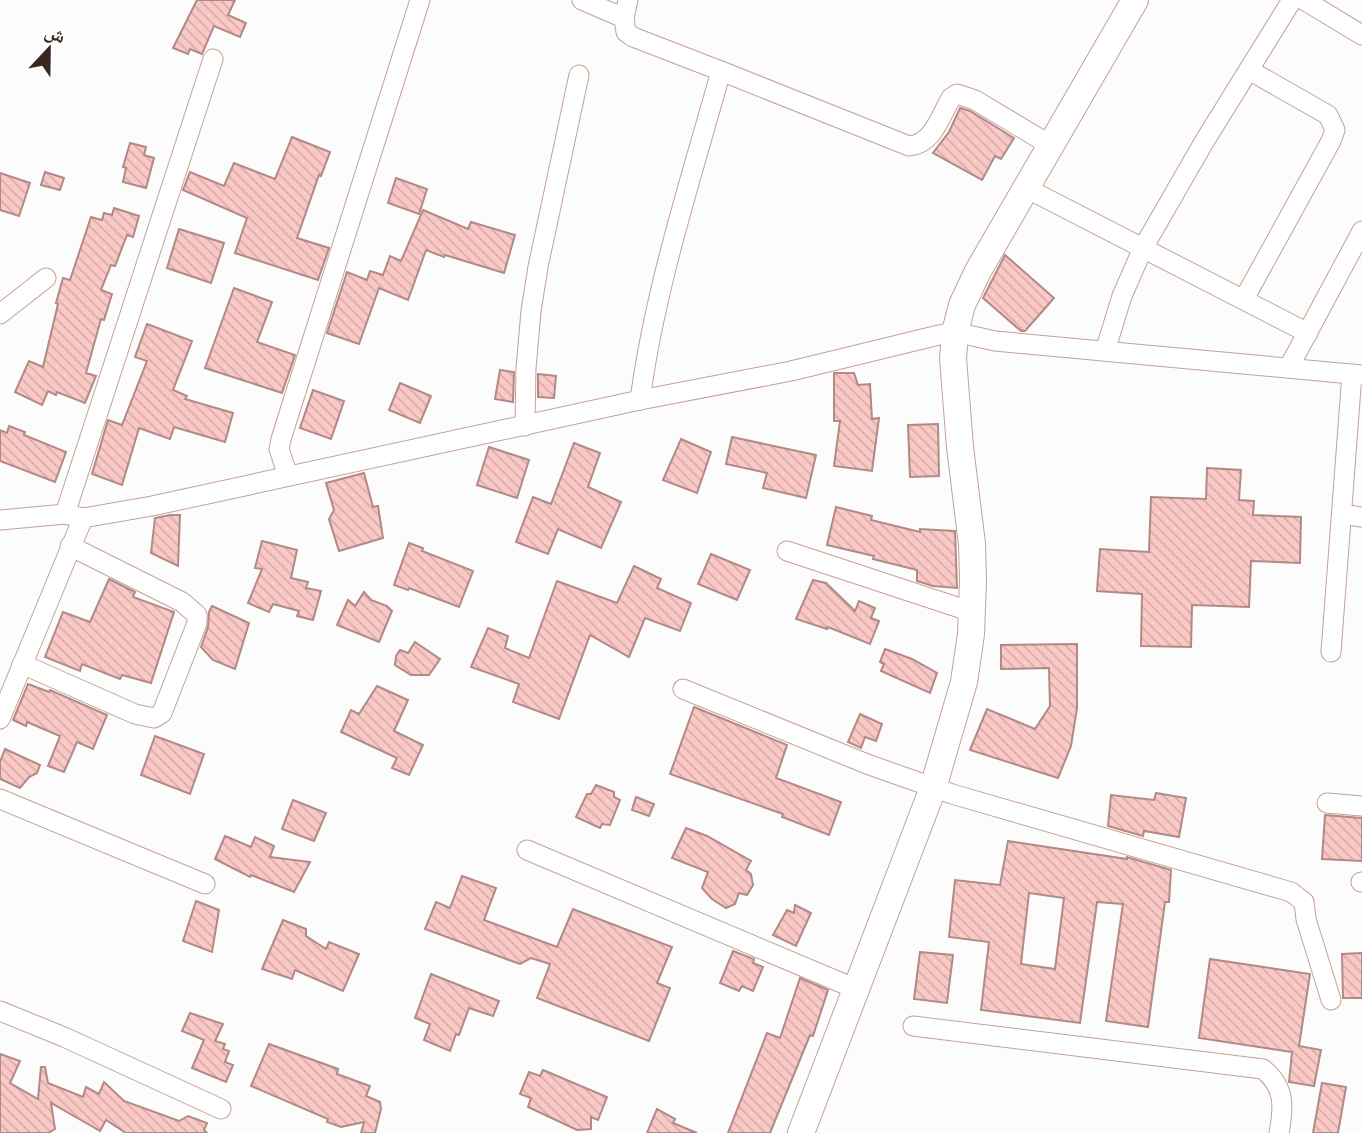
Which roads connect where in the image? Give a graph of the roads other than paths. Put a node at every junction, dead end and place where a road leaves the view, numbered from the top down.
1 (420, 0) edge
2 (582, 0) edge
3 (1135, 0) edge
4 (1292, 0) edge
5 (1304, 0) edge
6 (626, 9) edge
7 (1362, 35) edge
8 (213, 59) dead end
9 (1249, 70) junction
10 (721, 71) junction
11 (579, 75) dead end
12 (1050, 145) junction
13 (1026, 188) junction
14 (1362, 232) edge
15 (1143, 248) junction
16 (46, 278) dead end
17 (1244, 299) junction
18 (0, 314) edge
19 (955, 332) junction
20 (1308, 332) junction
21 (1105, 351) junction
22 (1289, 367) junction
23 (1357, 374) edge
24 (640, 400) junction
25 (525, 426) junction
26 (288, 476) junction
27 (1342, 513) junction
28 (74, 516) junction
29 (1362, 517) edge
30 (0, 520) edge
31 (70, 546) junction
32 (787, 551) dead end
33 (972, 612) junction
34 (1331, 652) dead end
35 (22, 664) junction
36 (683, 689) dead end
37 (0, 719) edge
38 (933, 788) junction
39 (0, 799) edge
40 (1327, 803) dead end
41 (1362, 806) edge
42 (527, 850) dead end
43 (205, 884) dead end
44 (856, 989) junction
45 (1331, 1000) dead end
46 (0, 1011) edge
47 (913, 1026) dead end
48 (222, 1109) dead end
49 (801, 1133) edge
50 (1279, 1133) edge

1 - 26 street
2 - 6 street
3 - 12 main road
4 - 9 street
5 - 7 street
6 - 10 street
8 - 28 street
9 - 15 street
9 - 17 street
10 - 12 street
10 - 24 street
11 - 25 street
12 - 13 main road
13 - 15 street
13 - 19 main road
14 - 20 street
15 - 17 street
15 - 21 street
16 - 18 street
17 - 20 street
19 - 21 street
19 - 24 street
19 - 33 main road
20 - 22 street
21 - 22 street
22 - 23 street
23 - 27 street
24 - 25 street
25 - 26 street
26 - 28 street
27 - 29 street
27 - 34 street
28 - 30 street
28 - 31 street
31 - 35 street
31 - 35 street
32 - 33 street
33 - 38 main road
35 - 37 street
36 - 38 street
38 - 44 main road
38 - 45 street
39 - 43 street
40 - 41 street
42 - 44 street
44 - 49 main road
46 - 48 street
47 - 50 street

